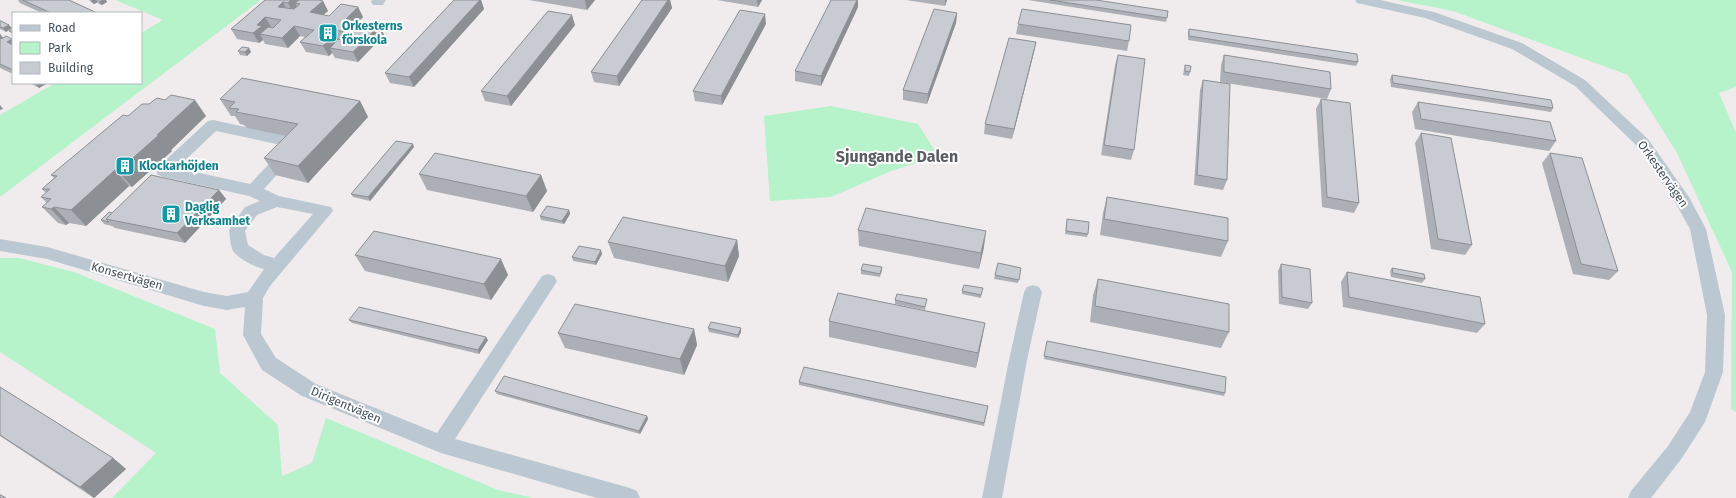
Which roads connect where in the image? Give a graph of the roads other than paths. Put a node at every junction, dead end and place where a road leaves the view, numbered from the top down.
1 (1362, 0) edge
2 (253, 191) junction
3 (276, 202) junction
4 (0, 245) edge
5 (277, 265) junction
6 (548, 280) dead end
7 (1033, 292) dead end
8 (254, 298) junction
9 (440, 444) junction
10 (630, 498) edge
11 (992, 498) edge
12 (1638, 498) edge

1 - 12 street, Orkestervägen
2 - 2 street
2 - 3 street
3 - 5 street, Dirigentvägen
3 - 5 street, Dirigentvägen
4 - 8 street, Konsertvägen
5 - 8 street, Dirigentvägen
6 - 9 street
7 - 11 street
8 - 9 street, Dirigentvägen
9 - 10 street, Dirigentvägen

